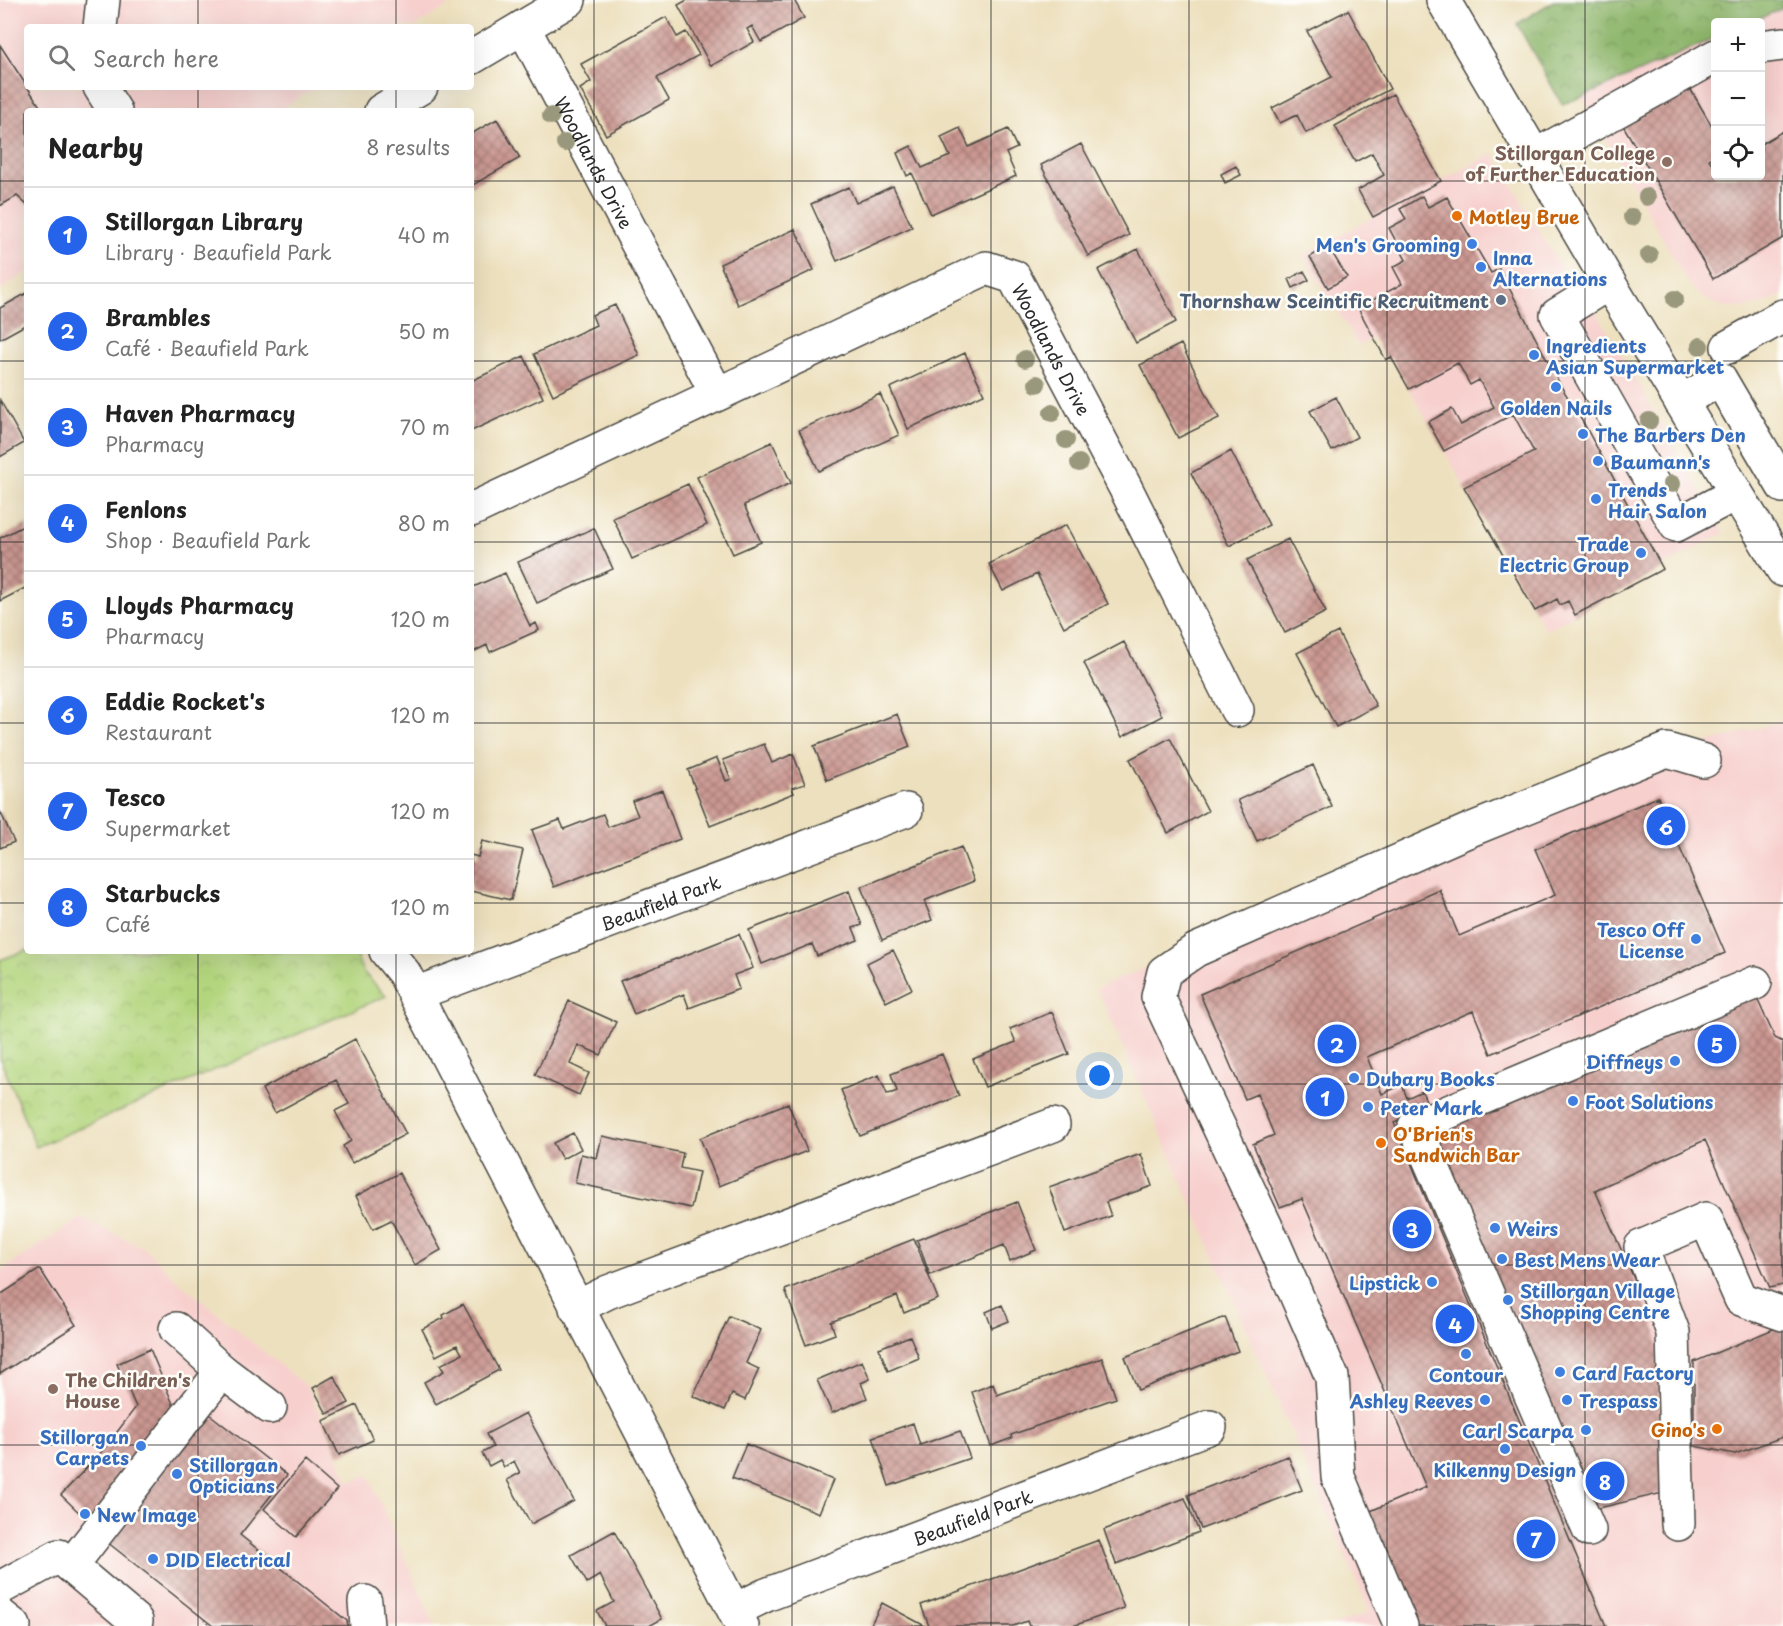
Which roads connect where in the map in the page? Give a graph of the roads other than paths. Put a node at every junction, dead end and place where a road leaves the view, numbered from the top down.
1 (104, 0) edge
2 (569, 0) edge
3 (1443, 0) edge
4 (100, 24) edge
5 (523, 27) junction
6 (1783, 44) edge
7 (1765, 46) edge
8 (474, 56) edge
9 (1711, 59) edge
10 (102, 90) edge
11 (416, 90) edge
12 (113, 108) edge
13 (386, 108) edge
14 (1535, 156) junction
15 (1609, 283) junction
16 (1783, 316) edge
17 (1728, 347) dead end
18 (717, 394) junction
19 (1680, 402) junction
20 (1783, 486) edge
21 (1735, 494) junction
22 (474, 509) edge
23 (1783, 570) edge
24 (1237, 710) dead end
25 (1704, 761) dead end
26 (906, 810) dead end
27 (388, 954) edge
28 (1755, 983) dead end
29 (415, 993) junction
30 (1053, 1125) dead end
31 (576, 1308) junction
32 (1783, 1314) edge
33 (176, 1329) dead end
34 (222, 1371) junction
35 (270, 1407) dead end
36 (1210, 1427) dead end
37 (1678, 1524) dead end
38 (1589, 1530) dead end
39 (71, 1566) junction
40 (0, 1588) edge
41 (0, 1615) edge
42 (738, 1618) edge
43 (136, 1621) dead end
44 (14, 1626) edge
45 (1401, 1626) edge

1 - 4 street
2 - 5 street
3 - 14 street
5 - 8 street
5 - 18 street, Woodlands Drive
6 - 7 street
9 - 14 street
10 - 12 street
11 - 13 street
14 - 15 street
15 - 19 street
15 - 21 street
16 - 17 street
18 - 22 street, Woodlands Drive
18 - 24 street, Woodlands Drive
19 - 20 street
19 - 21 street
21 - 23 street
25 - 45 street
26 - 29 street, Beaufield Park
27 - 29 street, Beaufield Park
28 - 38 street
29 - 31 street, Beaufield Park
30 - 31 street
31 - 42 street, Beaufield Park
32 - 37 street
33 - 34 street
34 - 35 street
34 - 39 street
36 - 42 street, Beaufield Park
39 - 40 street
39 - 43 street
41 - 44 street

